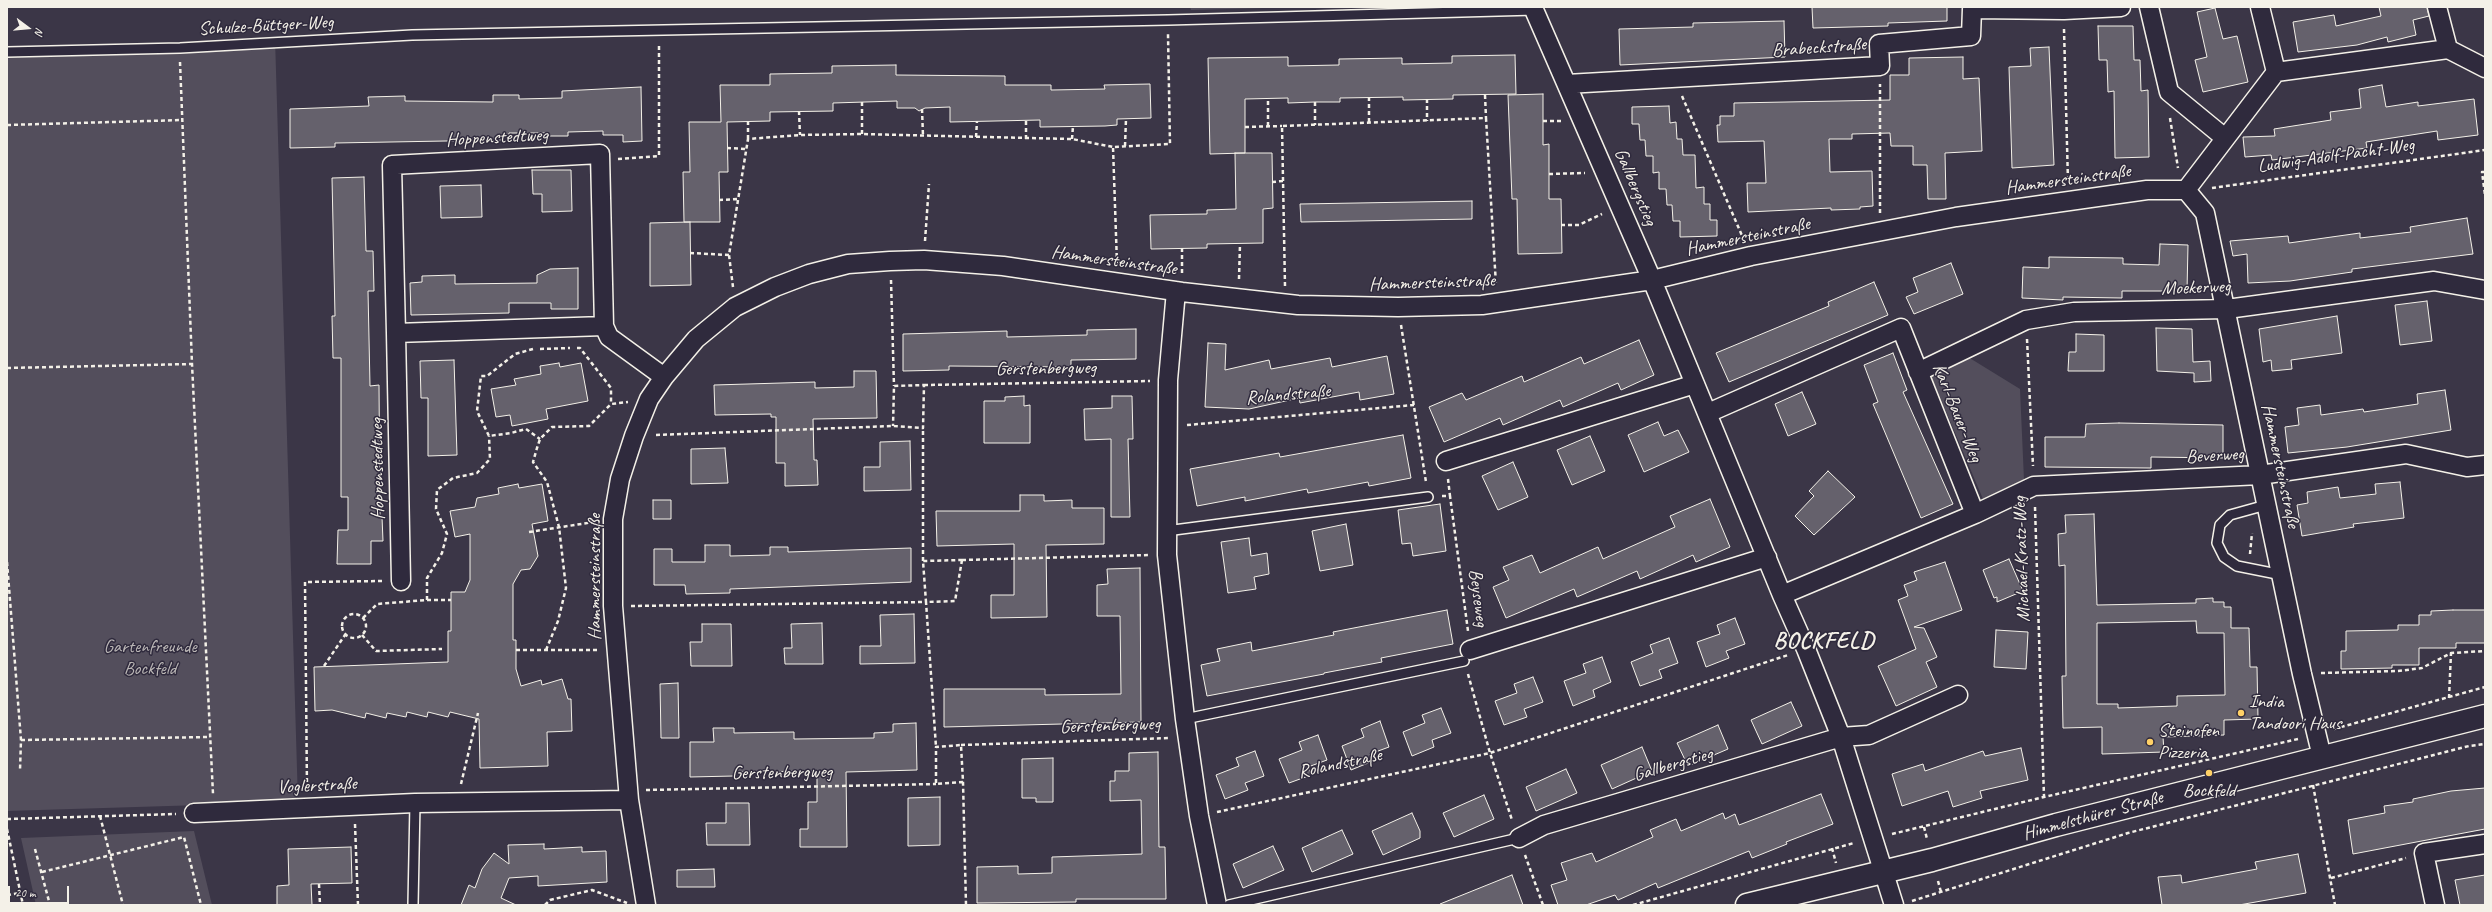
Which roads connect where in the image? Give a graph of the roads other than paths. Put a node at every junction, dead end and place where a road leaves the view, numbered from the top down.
1 (2121, 7) edge
2 (2150, 7) edge
3 (2260, 7) edge
4 (2437, 7) edge
5 (1535, 10) edge
6 (2448, 49) junction
7 (7, 52) edge
8 (2485, 68) edge
9 (2276, 72) junction
10 (1567, 84) junction
11 (2225, 138) junction
12 (2188, 193) junction
13 (1652, 280) junction
14 (2485, 290) edge
15 (1179, 292) junction
16 (2227, 309) junction
17 (604, 326) junction
18 (396, 333) junction
19 (1918, 372) junction
20 (664, 377) junction
21 (1695, 384) junction
22 (1708, 413) junction
23 (1446, 461) dead end
24 (2485, 465) edge
25 (2260, 475) junction
26 (1428, 497) road end
27 (2260, 506) junction
28 (1975, 514) junction
29 (1166, 531) junction
30 (1767, 557) junction
31 (2282, 575) junction
32 (401, 581) road end
33 (1782, 595) junction
34 (1467, 656) joint
35 (1958, 695) dead end
36 (2485, 716) edge
37 (1185, 719) junction
38 (1841, 737) junction
39 (2322, 757) junction
40 (629, 795) junction
41 (415, 802) junction
42 (194, 813) road end
43 (1518, 838) joint
44 (2485, 844) edge
45 (1884, 871) junction
46 (1900, 904) edge
47 (413, 905) edge
48 (646, 905) edge
49 (1217, 905) edge
50 (1229, 905) edge
51 (1748, 905) edge
52 (2435, 905) edge

1 - 10 street, Brabeckstraße
2 - 11 street
3 - 9 street
4 - 6 street
5 - 7 lane, Schulze-Büttger-Weg
5 - 10 street, Gallbergstieg
6 - 8 street
6 - 9 street
9 - 11 street
10 - 13 street, Gallbergstieg
11 - 12 street
12 - 13 street, Hammersteinstraße
12 - 16 street, Hammersteinstraße
13 - 15 street, Hammersteinstraße
13 - 21 street, Gallbergstieg
14 - 16 street, Moekerweg
15 - 20 street, Hammersteinstraße
15 - 29 street
16 - 19 street, Moekerweg
16 - 25 street, Hammersteinstraße
17 - 18 street
17 - 18 street, Hoppenstedtweg
17 - 20 street
18 - 32 street, Hoppenstedtweg
19 - 22 street, Karl-Bauer-Weg
19 - 28 street, Karl-Bauer-Weg
20 - 40 street, Hammersteinstraße
21 - 22 street, Gallbergstieg
21 - 23 street
22 - 30 street, Gallbergstieg
24 - 25 street, Beverweg
25 - 27 street, Hammersteinstraße
25 - 28 street, Beverweg
26 - 29 lane
27 - 31 street, Hammersteinstraße
27 - 31 lane
28 - 33 street
29 - 37 street
30 - 33 street, Gallbergstieg
30 - 34 street
31 - 39 street, Hammersteinstraße
33 - 38 street, Gallbergstieg
34 - 37 lane
35 - 38 street, Gallbergstieg
36 - 39 street, Himmelsthürer Straße
37 - 49 street
38 - 43 street, Gallbergstieg
38 - 45 street, Gallbergstieg
39 - 45 street, Himmelsthürer Straße
40 - 41 street, Voglerstraße
40 - 48 street, Hammersteinstraße
41 - 42 street, Voglerstraße
41 - 47 lane
43 - 50 lane
44 - 52 street
45 - 46 street, Gallbergstieg
45 - 51 street, Himmelsthürer Straße

